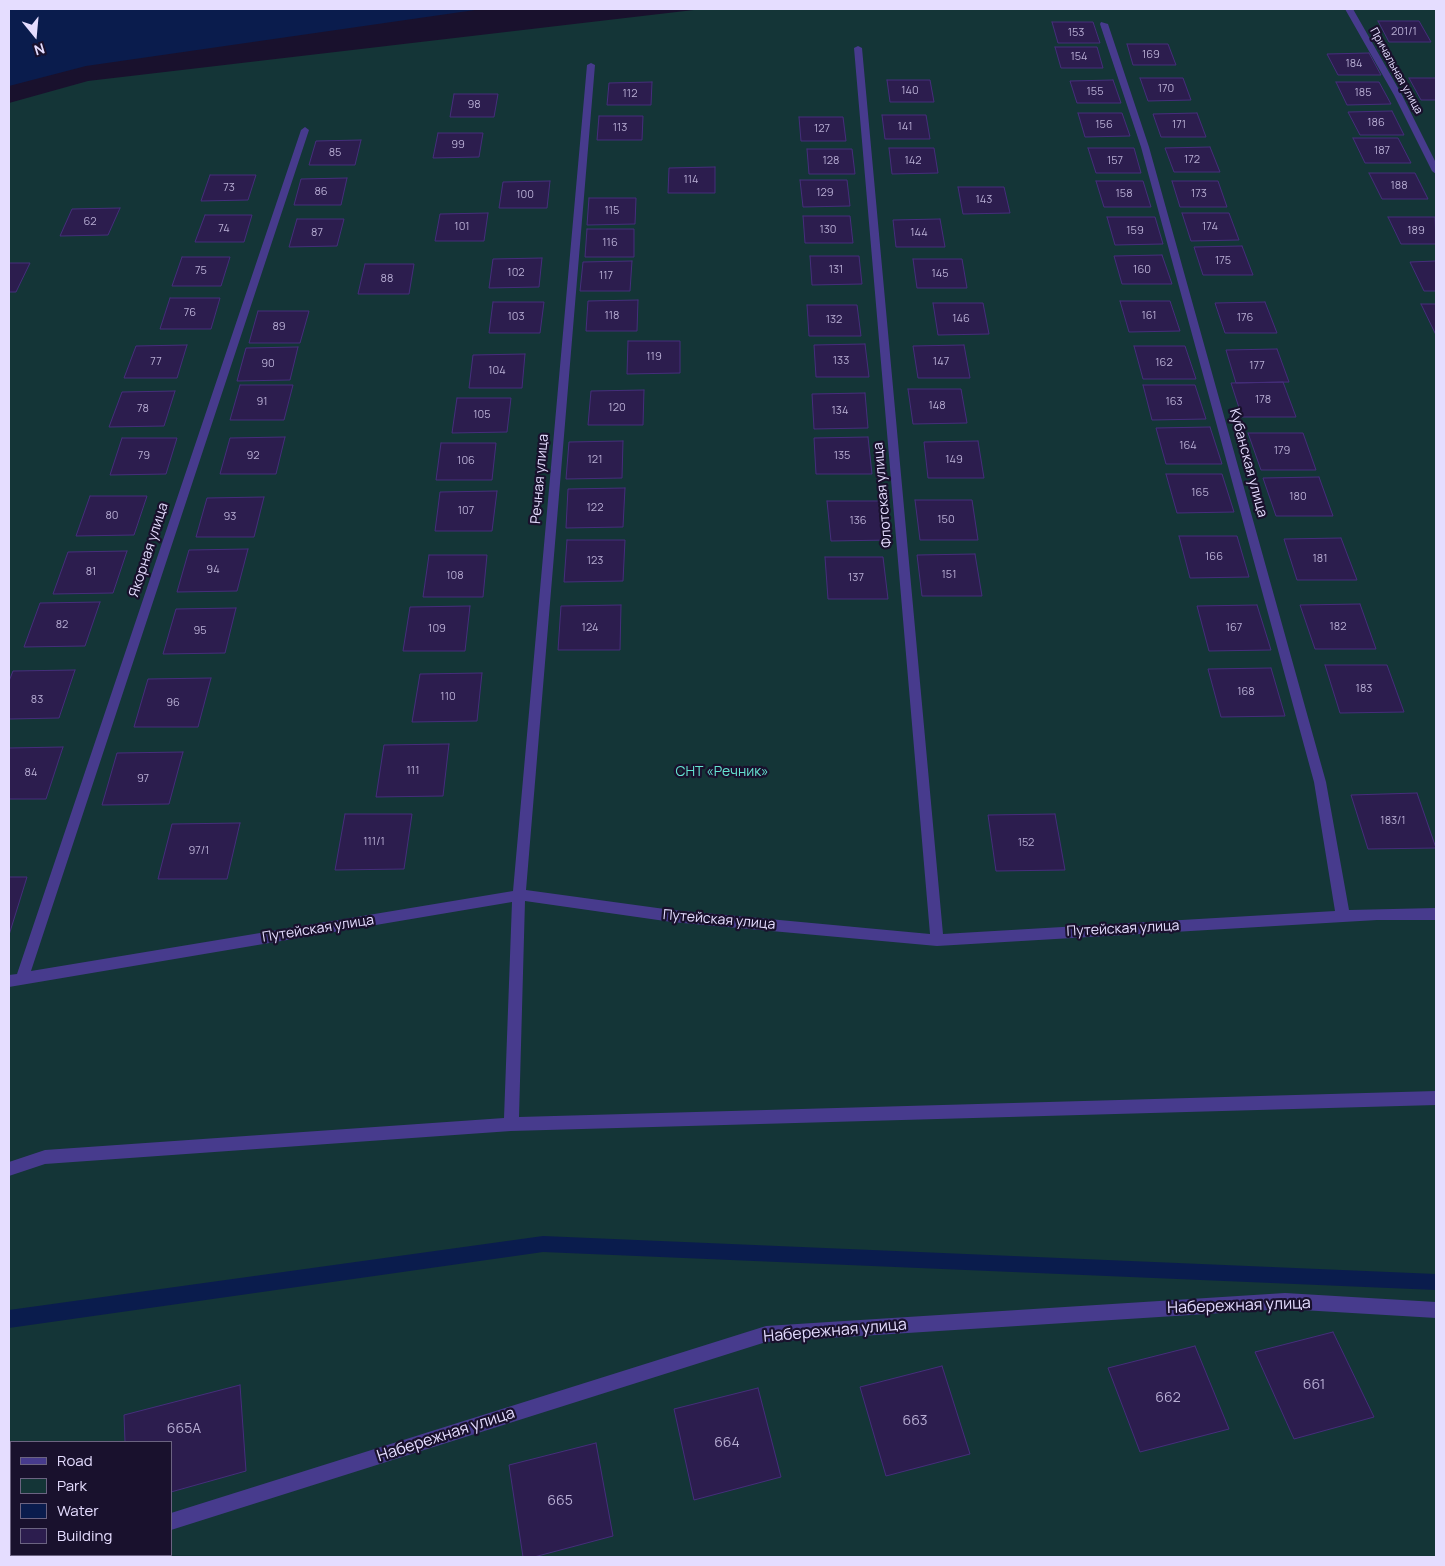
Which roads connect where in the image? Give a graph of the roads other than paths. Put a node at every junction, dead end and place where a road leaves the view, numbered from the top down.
1 (1349, 9) edge
2 (1104, 24) dead end
3 (858, 48) dead end
4 (591, 65) dead end
5 (305, 130) dead end
6 (1436, 171) edge
7 (519, 895) junction
8 (1436, 914) edge
9 (1343, 916) junction
10 (937, 940) junction
11 (15, 980) edge
12 (1436, 1098) edge
13 (510, 1124) junction
14 (9, 1169) edge
15 (1436, 1310) edge
16 (172, 1522) edge

1 - 6 street, Причальная улица
2 - 9 street, Кубанская улица
3 - 10 street, Флотская улица
4 - 7 street, Речная улица
5 - 11 street, Якорная улица
7 - 10 street, Путейская улица
7 - 11 street, Путейская улица
7 - 13 street, Речная улица
8 - 9 street, Путейская улица
9 - 10 street, Путейская улица
12 - 13 street
13 - 14 street
15 - 16 street, Набережная улица

